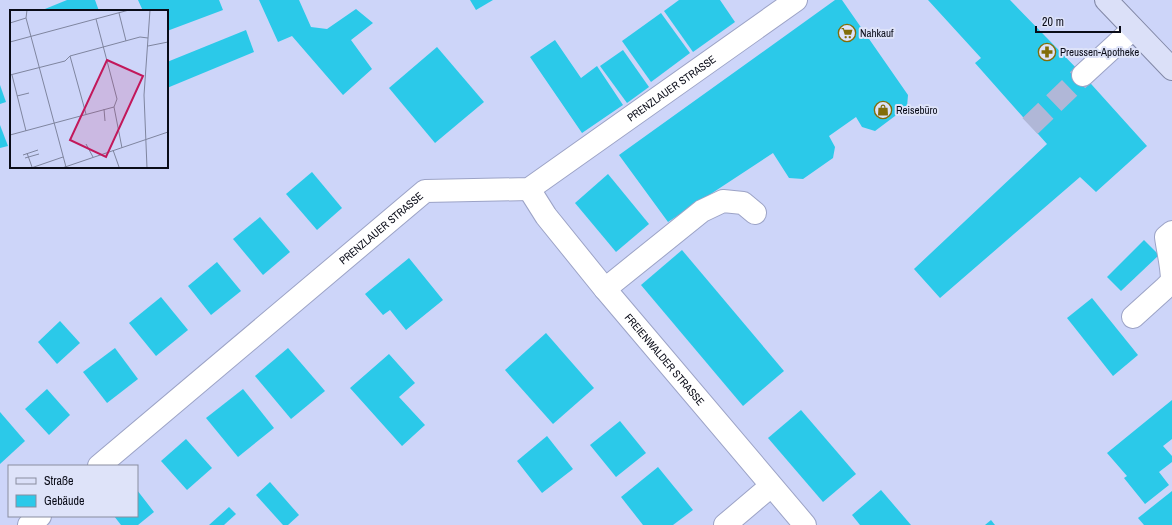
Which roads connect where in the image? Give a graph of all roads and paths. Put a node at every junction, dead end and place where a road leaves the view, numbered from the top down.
1 (796, 0) edge
2 (1106, 0) edge
3 (1133, 29) junction
4 (1172, 69) edge
5 (1083, 75) tunnel mouth
6 (529, 189) junction
7 (754, 213) dead end
8 (1172, 232) edge
9 (605, 289) junction
10 (1133, 317) dead end
11 (100, 465) edge
12 (771, 486) junction
13 (39, 517) edge
14 (29, 525) edge
15 (725, 525) edge
16 (805, 525) edge

1 - 6 street, PRENZLAUER STRASSE
2 - 3 main road
3 - 4 main road
3 - 5 street
6 - 9 street, FREIENWALDER STRASSE
6 - 11 street, PRENZLAUER STRASSE
7 - 9 street
8 - 10 street
9 - 12 street, FREIENWALDER STRASSE
12 - 15 street
12 - 16 street, FREIENWALDER STRASSE
13 - 14 street

